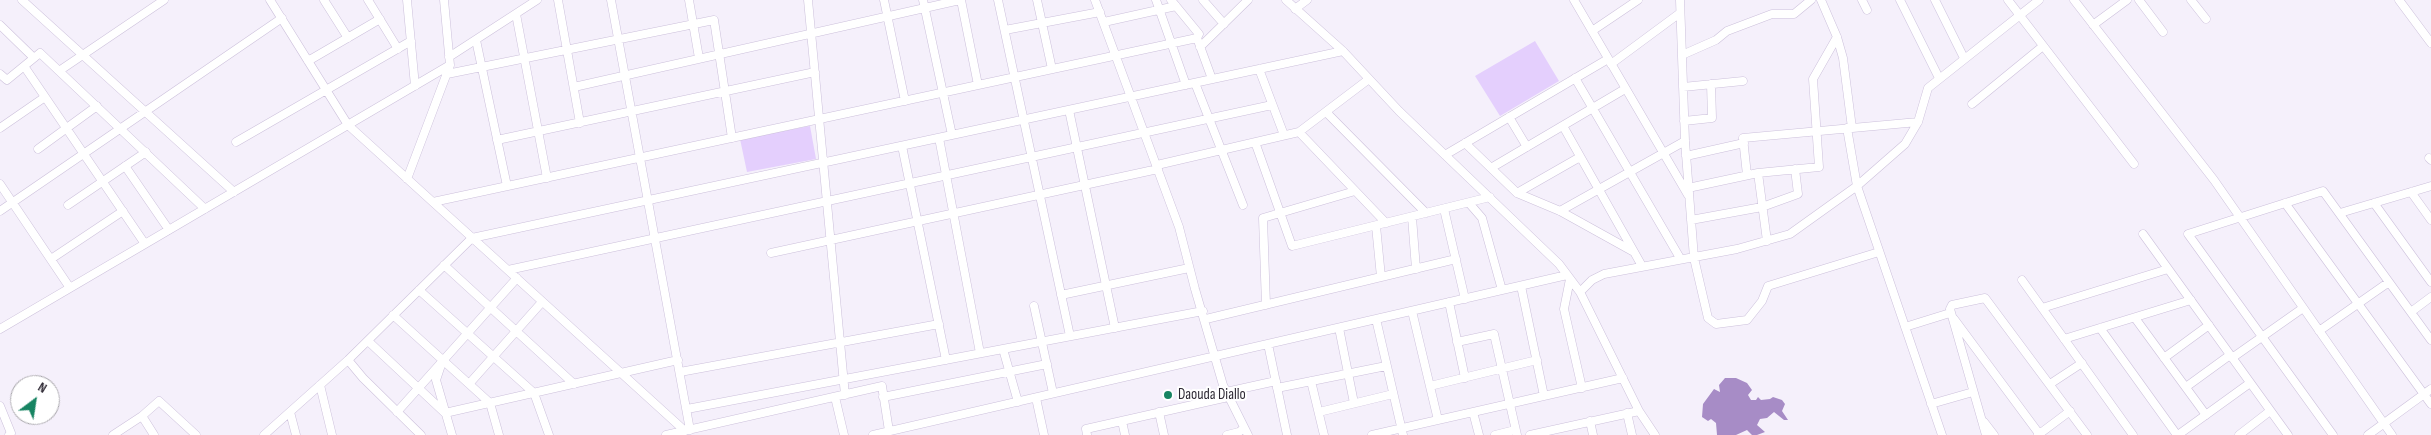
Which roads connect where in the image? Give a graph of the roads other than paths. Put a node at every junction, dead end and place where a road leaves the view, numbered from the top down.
1 (22, 0) edge
2 (164, 0) edge
3 (270, 0) edge
4 (324, 0) edge
5 (368, 0) edge
6 (407, 0) edge
7 (444, 0) edge
8 (537, 0) edge
9 (558, 0) edge
10 (611, 0) edge
11 (689, 0) edge
12 (808, 0) edge
13 (884, 0) edge
14 (961, 0) edge
15 (998, 0) edge
16 (1037, 0) edge
17 (1095, 0) edge
18 (1156, 0) edge
19 (1203, 0) edge
20 (1248, 0) edge
21 (1286, 0) edge
22 (1307, 0) edge
23 (1574, 0) edge
24 (1638, 0) edge
25 (1680, 0) edge
26 (1811, 0) edge
27 (1822, 0) edge
28 (1862, 0) edge
29 (1900, 0) edge
30 (1935, 0) edge
31 (2008, 0) edge
32 (2039, 0) edge
33 (2074, 0) edge
34 (2127, 0) edge
35 (2140, 0) edge
36 (2191, 0) edge
37 (2399, 0) edge
38 (1173, 3) edge
39 (924, 4) edge
40 (1295, 9) junction
41 (1160, 10) junction
42 (1867, 10) dead end
43 (1100, 12) junction
44 (1680, 13) junction
45 (516, 14) junction
46 (2019, 15) junction
47 (887, 16) junction
48 (282, 18) junction
49 (380, 19) junction
50 (2206, 19) dead end
51 (1104, 22) junction
52 (1042, 23) junction
53 (693, 24) junction
54 (1224, 24) junction
55 (0, 25) edge
56 (2093, 25) junction
57 (1004, 30) junction
58 (1592, 31) junction
59 (2163, 32) dead end
60 (811, 33) junction
61 (1837, 37) junction
62 (348, 38) junction
63 (1197, 38) junction
64 (476, 40) junction
65 (618, 40) junction
66 (411, 41) junction
67 (2431, 42) edge
68 (1171, 44) junction
69 (2043, 46) junction
70 (1200, 47) junction
71 (398, 48) junction
72 (567, 50) junction
73 (1343, 51) junction
74 (719, 54) junction
75 (83, 55) junction
76 (1682, 55) junction
77 (1116, 56) junction
78 (34, 58) junction
79 (524, 58) junction
80 (699, 58) junction
81 (1964, 58) junction
82 (308, 61) junction
83 (450, 61) junction
84 (1609, 61) junction
85 (24, 66) junction
86 (482, 67) junction
87 (1052, 69) junction
88 (1259, 69) junction
89 (59, 71) junction
90 (815, 72) junction
91 (446, 74) junction
92 (1, 75) edge
93 (625, 75) junction
94 (1015, 77) junction
95 (1575, 78) junction
96 (1938, 78) junction
97 (1212, 79) junction
98 (1369, 79) junction
99 (1743, 81) dead end
100 (1195, 83) junction
101 (1711, 84) junction
102 (978, 85) junction
103 (1186, 85) junction
104 (415, 86) junction
105 (574, 86) junction
106 (1683, 87) junction
107 (1626, 89) junction
108 (326, 90) junction
109 (725, 92) junction
110 (943, 93) junction
111 (44, 97) junction
112 (1131, 97) junction
113 (905, 101) junction
114 (1272, 104) junction
115 (1972, 104) dead end
116 (97, 106) junction
117 (1593, 108) junction
118 (1069, 110) junction
119 (145, 112) junction
120 (632, 112) junction
121 (1326, 112) junction
122 (1509, 117) junction
123 (1209, 118) junction
124 (819, 119) junction
125 (1024, 120) junction
126 (1684, 121) junction
127 (580, 122) junction
128 (1918, 122) junction
129 (348, 125) junction
130 (1563, 126) junction
131 (0, 128) edge
132 (120, 128) junction
133 (1850, 128) junction
134 (67, 130) junction
135 (538, 131) junction
136 (1144, 132) junction
137 (1299, 132) junction
138 (1815, 132) junction
139 (952, 135) junction
140 (1284, 136) junction
141 (732, 138) junction
142 (939, 138) junction
143 (497, 140) junction
144 (1684, 141) junction
145 (236, 142) dead end
146 (1255, 142) junction
147 (1465, 143) junction
148 (1744, 143) junction
149 (902, 146) junction
150 (1077, 147) junction
151 (1527, 147) junction
152 (38, 148) dead end
153 (1221, 150) junction
154 (146, 152) junction
155 (1663, 153) junction
156 (83, 154) junction
157 (1445, 155) junction
158 (1686, 156) junction
159 (1032, 157) junction
160 (1580, 157) junction
161 (640, 158) junction
162 (823, 163) junction
163 (2134, 164) dead end
164 (125, 166) junction
165 (1157, 167) junction
166 (1491, 168) junction
167 (1795, 169) junction
168 (1630, 172) junction
169 (1758, 173) junction
170 (946, 175) junction
171 (1747, 175) junction
172 (548, 178) junction
173 (407, 179) junction
174 (102, 182) junction
175 (910, 183) junction
176 (0, 184) edge
177 (1085, 185) junction
178 (507, 186) junction
179 (1856, 186) junction
180 (2431, 186) edge
181 (1688, 188) junction
182 (1598, 189) junction
183 (1355, 191) junction
184 (234, 192) junction
185 (2411, 192) junction
186 (1517, 194) junction
187 (1040, 195) junction
188 (1689, 197) junction
189 (1490, 198) junction
190 (648, 200) junction
191 (827, 201) junction
192 (12, 202) junction
193 (433, 202) junction
194 (1469, 202) junction
195 (2286, 203) junction
196 (2374, 203) junction
197 (68, 205) dead end
198 (1242, 205) dead end
199 (1762, 207) junction
200 (205, 208) junction
201 (1444, 209) junction
202 (0, 211) edge
203 (1560, 211) junction
204 (123, 212) junction
205 (1280, 213) junction
206 (1426, 213) junction
207 (2340, 213) junction
208 (953, 214) junction
209 (1412, 217) junction
210 (2240, 218) junction
211 (1691, 220) junction
212 (2431, 220) edge
213 (918, 221) junction
214 (1386, 223) junction
215 (1376, 226) junction
216 (169, 230) junction
217 (2144, 234) dead end
218 (472, 238) junction
219 (655, 238) junction
220 (830, 240) junction
221 (1766, 241) junction
222 (145, 244) junction
223 (1634, 252) junction
224 (1879, 252) junction
225 (771, 253) dead end
226 (1680, 258) junction
227 (1694, 258) junction
228 (51, 259) junction
229 (1456, 259) junction
230 (444, 265) junction
231 (1642, 266) junction
232 (1189, 268) junction
233 (2168, 268) junction
234 (1416, 269) junction
235 (508, 270) junction
236 (1380, 277) junction
237 (1569, 277) junction
238 (516, 278) junction
239 (2022, 280) dead end
240 (2389, 282) junction
241 (2431, 282) edge
242 (1106, 286) junction
243 (1521, 286) junction
244 (70, 288) junction
245 (419, 290) junction
246 (1502, 290) junction
247 (1580, 292) junction
248 (1061, 295) junction
249 (2431, 297) edge
250 (1465, 299) junction
251 (2191, 300) junction
252 (542, 302) junction
253 (1449, 302) junction
254 (2358, 303) junction
255 (1266, 305) junction
256 (1034, 306) dead end
257 (490, 307) junction
258 (2042, 308) junction
259 (2303, 308) junction
260 (1412, 311) junction
261 (2411, 312) junction
262 (1950, 313) junction
263 (1204, 315) junction
264 (394, 316) junction
265 (2135, 318) junction
266 (1376, 319) junction
267 (939, 324) junction
268 (2209, 325) junction
269 (1905, 327) junction
270 (1114, 328) junction
271 (1339, 328) junction
272 (2100, 328) junction
273 (0, 329) edge
274 (516, 331) junction
275 (2319, 331) junction
276 (468, 333) junction
277 (1070, 336) junction
278 (2262, 337) junction
279 (2064, 339) junction
280 (2431, 340) edge
281 (368, 341) junction
282 (840, 342) junction
283 (1042, 342) junction
284 (1457, 342) junction
285 (1268, 344) junction
286 (1003, 349) junction
287 (980, 353) junction
288 (494, 356) junction
289 (1216, 356) junction
290 (2231, 356) junction
291 (2164, 358) junction
292 (348, 360) junction
293 (443, 360) junction
294 (678, 360) junction
295 (946, 360) junction
296 (1537, 360) junction
297 (2082, 363) junction
298 (1047, 364) junction
299 (1386, 366) junction
300 (1501, 369) junction
301 (1010, 371) junction
302 (680, 372) junction
303 (621, 373) junction
304 (1348, 374) junction
305 (1465, 378) junction
306 (1623, 378) junction
307 (844, 379) junction
308 (1312, 381) junction
309 (2250, 383) junction
310 (469, 384) junction
311 (574, 384) junction
312 (2050, 384) junction
313 (320, 385) junction
314 (1276, 385) junction
315 (1430, 386) junction
316 (2186, 387) junction
317 (418, 388) junction
318 (1582, 388) junction
319 (1973, 392) junction
320 (2428, 392) edge
321 (534, 393) junction
322 (845, 394) junction
323 (1054, 394) junction
324 (1227, 394) junction
325 (1393, 394) junction
326 (1544, 396) junction
327 (835, 397) junction
328 (883, 397) junction
329 (1036, 398) junction
330 (1018, 402) junction
331 (490, 403) junction
332 (1354, 403) junction
333 (1510, 404) junction
334 (1931, 404) junction
335 (2431, 404) edge
336 (0, 406) edge
337 (687, 409) junction
338 (1639, 410) junction
339 (2270, 411) junction
340 (290, 412) junction
341 (397, 412) junction
342 (1159, 412) junction
343 (1319, 412) junction
344 (1473, 412) junction
345 (2070, 412) junction
346 (445, 413) junction
347 (1627, 413) junction
348 (2206, 415) junction
349 (142, 416) junction
350 (1981, 418) junction
351 (1438, 420) junction
352 (1122, 421) junction
353 (1590, 421) junction
354 (2384, 424) junction
355 (688, 430) junction
356 (889, 431) junction
357 (1242, 432) edge
358 (1402, 432) edge
359 (1516, 432) edge
360 (1555, 432) edge
361 (2130, 434) edge
362 (9, 435) edge
363 (114, 435) edge
364 (154, 435) edge
365 (196, 435) edge
366 (264, 435) edge
367 (296, 435) edge
368 (332, 435) edge
369 (421, 435) edge
370 (452, 435) edge
371 (500, 435) edge
372 (548, 435) edge
373 (666, 435) edge
374 (844, 435) edge
375 (873, 435) edge
376 (1044, 435) edge
377 (1087, 435) edge
378 (1125, 435) edge
379 (1164, 435) edge
380 (1227, 435) edge
381 (1287, 435) edge
382 (1324, 435) edge
383 (1372, 435) edge
384 (1478, 435) edge
385 (1495, 435) edge
386 (1530, 435) edge
387 (1593, 435) edge
388 (1632, 435) edge
389 (1655, 435) edge
390 (1942, 435) edge
391 (1986, 435) edge
392 (1994, 435) edge
393 (2039, 435) edge
394 (2087, 435) edge
395 (2178, 435) edge
396 (2239, 435) edge
397 (2288, 435) edge
398 (2333, 435) edge
399 (2368, 435) edge
400 (2392, 435) edge

1 - 75 street
2 - 75 street
3 - 48 street
4 - 62 street
5 - 49 street
6 - 66 street
7 - 83 street
8 - 45 street
9 - 72 street
10 - 65 street
11 - 53 street
12 - 60 street
13 - 47 street
14 - 39 street
14 - 102 street
15 - 57 street
16 - 52 street
17 - 43 street
18 - 41 street
19 - 54 street
20 - 54 street
21 - 40 street
22 - 40 street
23 - 58 street
24 - 58 street
25 - 44 street
26 - 76 street
27 - 61 street
28 - 42 street
29 - 96 street
30 - 81 street
31 - 46 street
32 - 46 street
33 - 56 street
34 - 56 street
35 - 59 street
36 - 50 street
37 - 67 street
38 - 41 street
38 - 63 street
39 - 47 street
39 - 110 street
40 - 73 street
41 - 51 street
41 - 68 street
43 - 51 street
43 - 52 street
44 - 76 street
44 - 84 street
45 - 64 street
45 - 79 street
46 - 69 street
46 - 81 street
47 - 60 street
47 - 113 street
48 - 82 street
48 - 119 street
49 - 62 street
49 - 71 street
51 - 77 street
52 - 57 street
52 - 87 street
53 - 65 street
53 - 74 street
53 - 80 street
54 - 70 street
55 - 78 street
56 - 210 street
57 - 94 street
58 - 84 street
60 - 74 street
60 - 90 street
61 - 133 street
61 - 138 street
62 - 82 street
63 - 68 street
63 - 70 street
64 - 83 street
64 - 86 street
65 - 72 street
65 - 93 street
66 - 71 street
66 - 104 street
68 - 77 street
68 - 103 street
69 - 115 street
69 - 163 street
70 - 97 street
71 - 108 street
72 - 79 street
72 - 105 street
73 - 88 street
73 - 98 street
74 - 80 street
74 - 109 street
75 - 89 street
75 - 119 street
76 - 106 street
77 - 87 street
77 - 112 street
78 - 85 street
78 - 89 street
79 - 86 street
79 - 135 street
80 - 93 street
81 - 96 street
82 - 108 street
83 - 91 street
83 - 104 street
84 - 95 street
84 - 107 street
85 - 92 street
85 - 111 street
86 - 91 street
86 - 143 street
87 - 94 street
88 - 97 street
88 - 114 street
89 - 116 street
90 - 109 street
90 - 124 street
91 - 173 street
93 - 105 street
93 - 120 street
94 - 102 street
94 - 125 street
95 - 117 street
95 - 122 street
96 - 128 street
97 - 100 street
98 - 121 street
98 - 157 street
99 - 101 street
100 - 103 street
100 - 123 street
101 - 106 street
101 - 126 street
102 - 110 street
103 - 112 street
104 - 129 street
105 - 127 street
106 - 126 street
107 - 117 street
107 - 155 street
108 - 129 street
108 - 145 street
109 - 120 street
109 - 141 street
110 - 113 street
110 - 139 street
111 - 131 street
111 - 134 street
112 - 118 street
112 - 136 street
113 - 124 street
114 - 123 street
114 - 140 street
116 - 132 street
116 - 134 street
117 - 130 street
117 - 168 street
118 - 125 street
118 - 150 street
119 - 132 street
119 - 184 street
120 - 127 street
120 - 161 street
121 - 137 street
121 - 206 street
122 - 147 street
122 - 151 street
123 - 136 street
123 - 153 street
124 - 141 street
124 - 162 street
125 - 139 street
125 - 159 street
126 - 144 street
127 - 135 street
128 - 133 street
128 - 179 street
129 - 173 street
129 - 184 street
130 - 151 street
130 - 160 street
132 - 154 street
132 - 156 street
133 - 138 street
133 - 179 street
134 - 152 street
134 - 156 street
135 - 143 street
135 - 172 street
136 - 150 street
136 - 165 street
137 - 140 street
137 - 183 street
138 - 148 street
138 - 167 street
139 - 142 street
140 - 146 street
141 - 161 street
142 - 149 street
142 - 170 street
143 - 178 street
144 - 155 street
144 - 158 street
146 - 153 street
146 - 205 street
147 - 157 street
147 - 166 street
148 - 158 street
148 - 171 street
149 - 162 street
149 - 175 street
150 - 159 street
150 - 177 street
151 - 166 street
153 - 165 street
153 - 198 street
154 - 164 street
154 - 200 street
155 - 168 street
155 - 188 street
156 - 174 street
156 - 192 street
157 - 189 street
158 - 181 street
159 - 170 street
159 - 187 street
160 - 182 street
160 - 186 street
161 - 172 street
161 - 190 street
162 - 190 street
162 - 191 street
164 - 174 street
164 - 216 street
165 - 177 street
165 - 232 street
166 - 186 street
167 - 169 street
167 - 199 street
168 - 182 street
168 - 226 street
169 - 171 street
169 - 199 street
170 - 175 street
170 - 208 street
171 - 181 street
172 - 178 street
173 - 193 street
174 - 197 street
174 - 204 street
175 - 191 street
175 - 213 street
176 - 192 street
177 - 187 street
177 - 242 street
178 - 193 street
179 - 221 street
179 - 224 street
180 - 185 street
181 - 188 street
182 - 203 street
182 - 223 street
183 - 205 street
183 - 214 street
184 - 200 street
185 - 196 street
185 - 212 street
186 - 203 street
187 - 208 street
187 - 248 street
188 - 211 street
189 - 194 street
189 - 237 street
190 - 218 street
190 - 219 street
191 - 219 street
191 - 220 street
192 - 202 street
192 - 228 street
193 - 218 street
194 - 201 street
194 - 246 street
195 - 207 street
195 - 210 street
195 - 254 street
196 - 207 street
196 - 241 street
199 - 211 street
199 - 221 street
200 - 216 street
201 - 206 street
201 - 229 street
203 - 223 street
204 - 222 street
204 - 228 street
205 - 215 street
205 - 255 street
206 - 209 street
207 - 240 street
208 - 213 street
208 - 287 street
209 - 214 street
209 - 234 street
210 - 259 street
210 - 278 street
211 - 227 street
213 - 220 street
213 - 267 street
214 - 215 street
215 - 236 street
216 - 222 street
217 - 233 street
218 - 230 street
218 - 235 street
219 - 235 street
219 - 294 street
220 - 225 street
220 - 282 street
221 - 227 street
222 - 244 street
223 - 231 street
224 - 227 street
224 - 269 street
226 - 227 street
226 - 231 street
228 - 244 street
229 - 234 street
229 - 250 street
230 - 245 street
230 - 257 street
231 - 247 street
232 - 242 street
232 - 263 street
233 - 251 street
233 - 258 street
234 - 236 street
235 - 238 street
236 - 255 street
237 - 243 street
237 - 247 street
237 - 318 street
238 - 252 street
238 - 257 street
239 - 258 street
240 - 254 street
240 - 261 street
242 - 248 street
242 - 270 street
243 - 246 street
243 - 296 street
244 - 273 street
245 - 264 street
245 - 276 street
246 - 250 street
247 - 306 street
248 - 277 street
249 - 261 street
250 - 253 street
251 - 265 street
251 - 268 street
252 - 274 street
252 - 303 street
253 - 260 street
253 - 284 street
254 - 275 street
254 - 320 street
255 - 263 street
256 - 283 street
257 - 274 street
257 - 276 street
258 - 279 street
259 - 275 street
259 - 278 street
260 - 266 street
260 - 315 street
261 - 280 street
262 - 269 street
262 - 312 street
262 - 319 street
262 - 393 street
263 - 270 street
263 - 289 street
264 - 281 street
264 - 293 street
265 - 272 street
265 - 291 street
266 - 271 street
266 - 299 street
267 - 282 street
267 - 295 street
268 - 290 street
268 - 291 street
269 - 334 street
270 - 277 street
271 - 285 street
271 - 304 street
272 - 279 street
272 - 395 street
274 - 288 street
274 - 311 street
275 - 354 street
276 - 288 street
276 - 293 street
277 - 283 street
278 - 290 street
278 - 398 street
279 - 297 street
281 - 292 street
281 - 317 street
282 - 302 street
282 - 307 street
283 - 286 street
283 - 298 street
284 - 300 street
284 - 305 street
285 - 289 street
285 - 314 street
286 - 287 street
286 - 301 street
287 - 295 street
288 - 310 street
288 - 321 street
289 - 323 street
289 - 324 street
290 - 309 street
290 - 316 street
291 - 316 street
292 - 313 street
292 - 341 street
293 - 310 street
293 - 317 street
293 - 346 street
294 - 302 street
294 - 303 street
295 - 307 street
296 - 300 street
296 - 326 street
297 - 312 street
297 - 361 street
298 - 301 street
298 - 323 street
299 - 304 street
299 - 325 street
300 - 305 street
300 - 333 street
301 - 328 street
301 - 330 street
302 - 337 street
303 - 311 street
303 - 355 street
304 - 308 street
304 - 332 street
305 - 315 street
306 - 318 street
306 - 338 street
307 - 322 street
307 - 337 street
308 - 314 street
308 - 343 street
309 - 339 street
309 - 348 street
310 - 331 street
311 - 321 street
312 - 345 street
313 - 340 street
313 - 368 street
314 - 324 street
314 - 381 street
315 - 351 street
316 - 348 street
317 - 341 street
317 - 346 street
318 - 326 street
319 - 334 street
319 - 350 street
320 - 335 street
320 - 354 street
321 - 331 street
321 - 372 street
322 - 327 street
322 - 328 street
323 - 329 street
324 - 342 street
324 - 357 street
325 - 332 street
325 - 358 street
326 - 333 street
327 - 355 street
327 - 374 street
328 - 356 street
329 - 330 street
329 - 376 street
330 - 356 street
331 - 346 street
331 - 371 street
332 - 343 street
333 - 344 street
333 - 359 street
334 - 390 street
336 - 362 street
337 - 355 street
338 - 347 street
338 - 389 street
339 - 396 street
339 - 397 street
340 - 366 street
340 - 367 street
341 - 369 street
342 - 352 street
342 - 379 street
343 - 382 street
344 - 351 street
344 - 384 street
345 - 393 street
345 - 394 street
346 - 370 street
347 - 353 street
347 - 388 street
348 - 395 street
349 - 363 street
349 - 364 street
349 - 365 street
350 - 391 street
350 - 392 street
351 - 358 street
352 - 377 street
352 - 378 street
353 - 360 street
353 - 387 street
354 - 399 street
354 - 400 street
355 - 373 street
356 - 375 street
357 - 380 street
358 - 383 street
359 - 385 street
360 - 386 street

